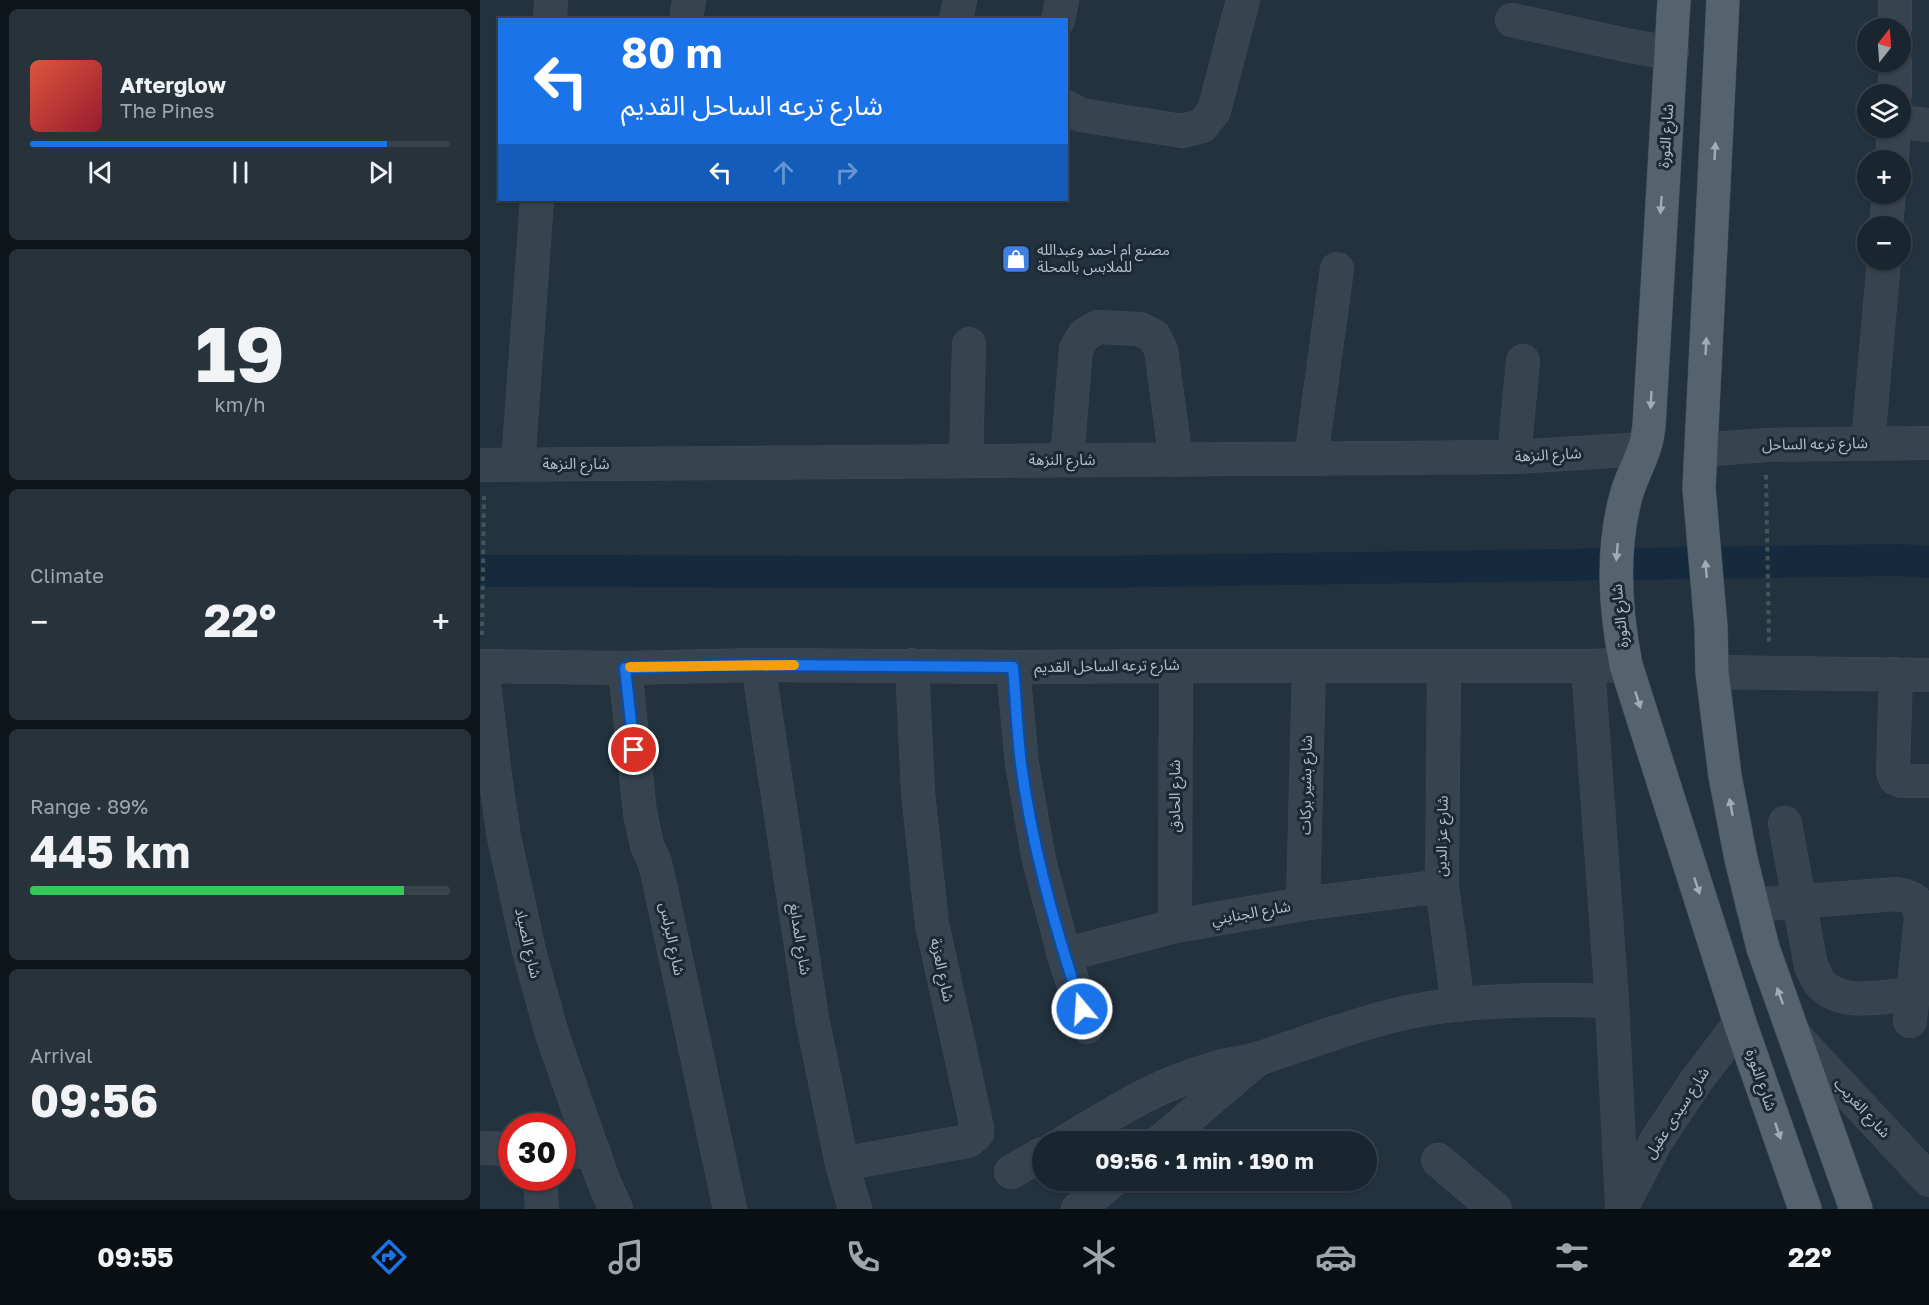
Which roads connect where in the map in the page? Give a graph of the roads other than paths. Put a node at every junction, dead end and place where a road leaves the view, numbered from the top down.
1 (551, 0) edge
2 (689, 0) edge
3 (960, 0) edge
4 (1062, 0) edge
5 (1243, 0) edge
6 (1674, 0) edge
7 (1723, 0) edge
8 (1895, 0) edge
9 (550, 18) edge
10 (686, 18) edge
11 (956, 18) edge
12 (1058, 18) edge
13 (1895, 18) edge
14 (1512, 20) dead end
15 (1672, 53) junction
16 (1068, 108) edge
17 (1911, 123) edge
18 (1929, 124) edge
19 (537, 201) edge
20 (1337, 269) dead end
21 (1883, 270) edge
22 (969, 344) dead end
23 (1524, 362) dead end
24 (1929, 442) edge
25 (1868, 443) junction
26 (1644, 449) junction
27 (1701, 450) junction
28 (1514, 457) junction
29 (1311, 458) junction
30 (1067, 460) junction
31 (1176, 460) junction
32 (966, 461) junction
33 (480, 465) edge
34 (518, 465) junction
35 (758, 665) junction
36 (1626, 665) junction
37 (481, 666) edge
38 (912, 666) junction
39 (1176, 666) junction
40 (1309, 666) junction
41 (1444, 666) junction
42 (1588, 666) junction
43 (1013, 667) junction
44 (625, 668) junction
45 (1712, 672) junction
46 (1896, 674) junction
47 (1929, 675) edge
48 (1929, 781) edge
49 (1785, 823) dead end
50 (492, 837) edge
51 (1442, 886) junction
52 (1800, 902) junction
53 (1303, 904) junction
54 (1752, 905) junction
55 (1175, 926) junction
56 (1064, 955) junction
57 (1612, 1001) junction
58 (1458, 1005) junction
59 (1740, 1023) junction
60 (1088, 1027) dead end
61 (1795, 1036) junction
62 (1257, 1059) junction
63 (1084, 1131) edge
64 (1173, 1131) edge
65 (480, 1148) edge
66 (498, 1149) edge
67 (578, 1152) edge
68 (1032, 1160) edge
69 (1438, 1160) dead end
70 (842, 1164) junction
71 (1011, 1172) dead end
72 (1929, 1180) edge
73 (541, 1191) edge
74 (1100, 1191) edge
75 (1622, 1207) edge
76 (1854, 1208) edge
77 (542, 1209) edge
78 (616, 1209) edge
79 (730, 1209) edge
80 (855, 1209) edge
81 (1078, 1209) edge
82 (1495, 1209) edge
83 (1805, 1209) edge

1 - 9 street
2 - 10 street
3 - 11 street
4 - 12 street
5 - 16 street
6 - 15 main road, شارع الثورة
27 -> 7 main road
8 - 13 street
14 - 15 street
15 -> 26 main road, شارع الثورة
17 - 18 street
19 - 34 street
20 - 29 street
21 - 25 street
22 - 32 street
23 - 28 street
24 - 25 street, شارع ترعه الساحل
25 - 27 street, شارع ترعه الساحل
26 - 28 street, شارع النزهة
26 -> 36 main road, شارع الثورة
45 -> 27 main road
28 - 29 street, شارع النزهة
29 - 31 street, شارع النزهة
30 - 31 street, شارع النزهة
30 - 31 street
30 - 32 street, شارع النزهة
32 - 34 street, شارع النزهة
33 - 34 street, شارع النزهة
35 - 38 street, شارع ترعه الساحل القديم
35 - 44 street, شارع ترعه الساحل القديم
35 - 70 street, شارع المدابغ
36 - 42 street, شارع ترعه الساحل القديم
36 -> 59 main road, شارع الثورة
37 - 44 street, شارع ترعه الساحل القديم
37 - 50 street, شارع الصياد
38 - 43 street, شارع ترعه الساحل القديم
38 - 70 street, شارع العزبة
39 - 40 street, شارع ترعه الساحل القديم
39 - 43 street, شارع ترعه الساحل القديم
39 - 55 street, شارع الحادق
40 - 41 street, شارع ترعه الساحل القديم
40 - 53 street, شارع بشير بركات
41 - 42 street, شارع ترعه الساحل القديم
41 - 51 street, شارع عز الدين
42 - 57 street
43 - 56 street
44 - 79 street, شارع البرلس
45 - 46 street
54 -> 45 main road
46 - 47 street
46 - 48 street
49 - 52 street
50 - 67 street, شارع الصياد
51 - 53 street, شارع الجنايني
51 - 58 street, شارع عز الدين
52 - 52 street
52 - 54 street
53 - 55 street, شارع الجنايني
61 -> 54 main road
55 - 56 street, شارع الجنايني
56 - 60 street
57 - 58 street
57 - 75 street
58 - 62 street
59 - 75 street, شارع سيدى عقيل
59 -> 83 main road, شارع الثورة
61 - 72 street, شارع الغريب
61 - 76 main road
62 - 63 street
62 - 64 street
65 - 66 street
67 - 78 street, شارع الصياد
68 - 71 street
69 - 82 street
70 - 80 street, شارع المدابغ
73 - 77 street
74 - 81 street

